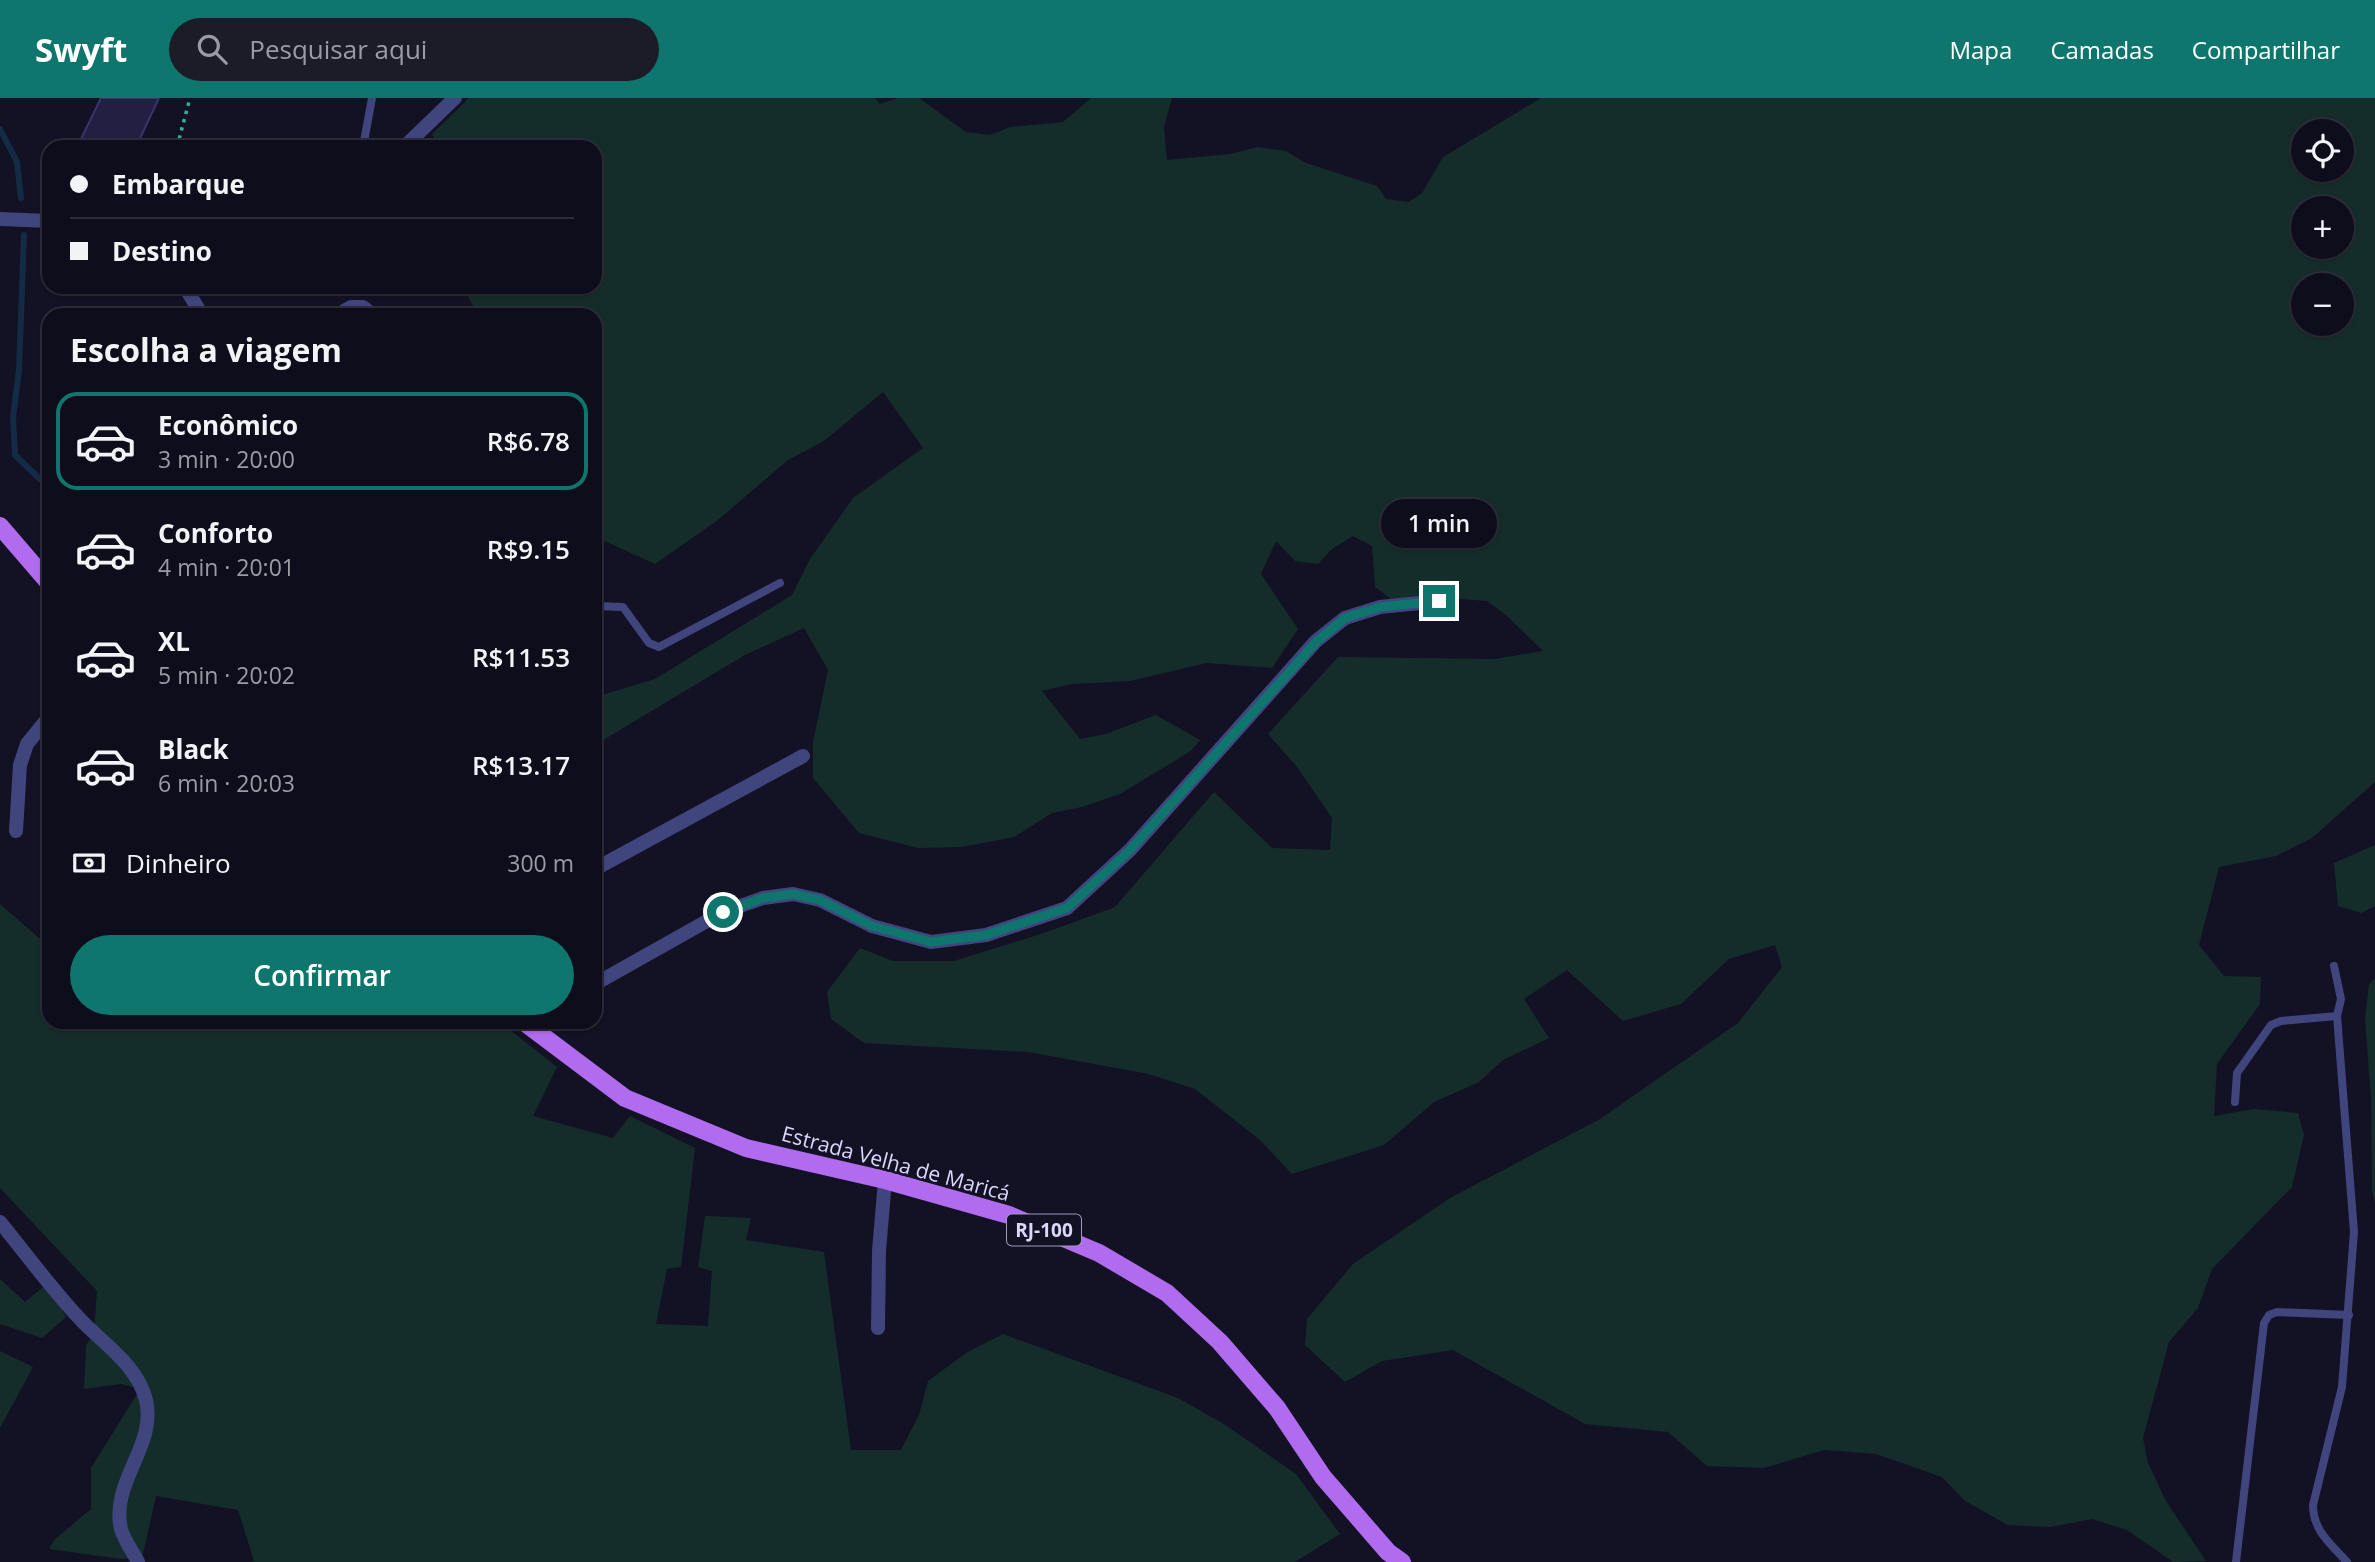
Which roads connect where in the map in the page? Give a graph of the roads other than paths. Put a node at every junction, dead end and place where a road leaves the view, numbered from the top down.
1 (372, 98) edge
2 (455, 98) edge
3 (364, 140) edge
4 (411, 140) edge
5 (0, 219) edge
6 (42, 220) edge
7 (0, 526) edge
8 (42, 575) edge
9 (780, 583) dead end
10 (1439, 601) dead end
11 (602, 605) edge
12 (42, 726) edge
13 (803, 755) dead end
14 (16, 831) dead end
15 (602, 865) edge
16 (2334, 967) dead end
17 (602, 980) edge
18 (2337, 1016) junction
19 (537, 1029) edge
20 (2235, 1102) dead end
21 (885, 1180) junction
22 (0, 1222) edge
23 (2349, 1315) junction
24 (878, 1328) dead end
25 (138, 1562) edge
26 (1402, 1562) edge
27 (2236, 1562) edge
28 (2347, 1562) edge

1 - 3 lane
2 - 4 street
5 - 6 street
7 - 8 main road
9 - 11 lane
10 - 17 street
12 - 14 street
13 - 15 street
16 - 18 lane
18 - 20 lane
18 - 23 lane
19 - 21 main road, Estrada Velha de Maricá / RJ-100
21 - 24 street
21 - 26 main road, Estrada Velha de Maricá / RJ-100
22 - 25 street
23 - 27 lane
23 - 28 lane

